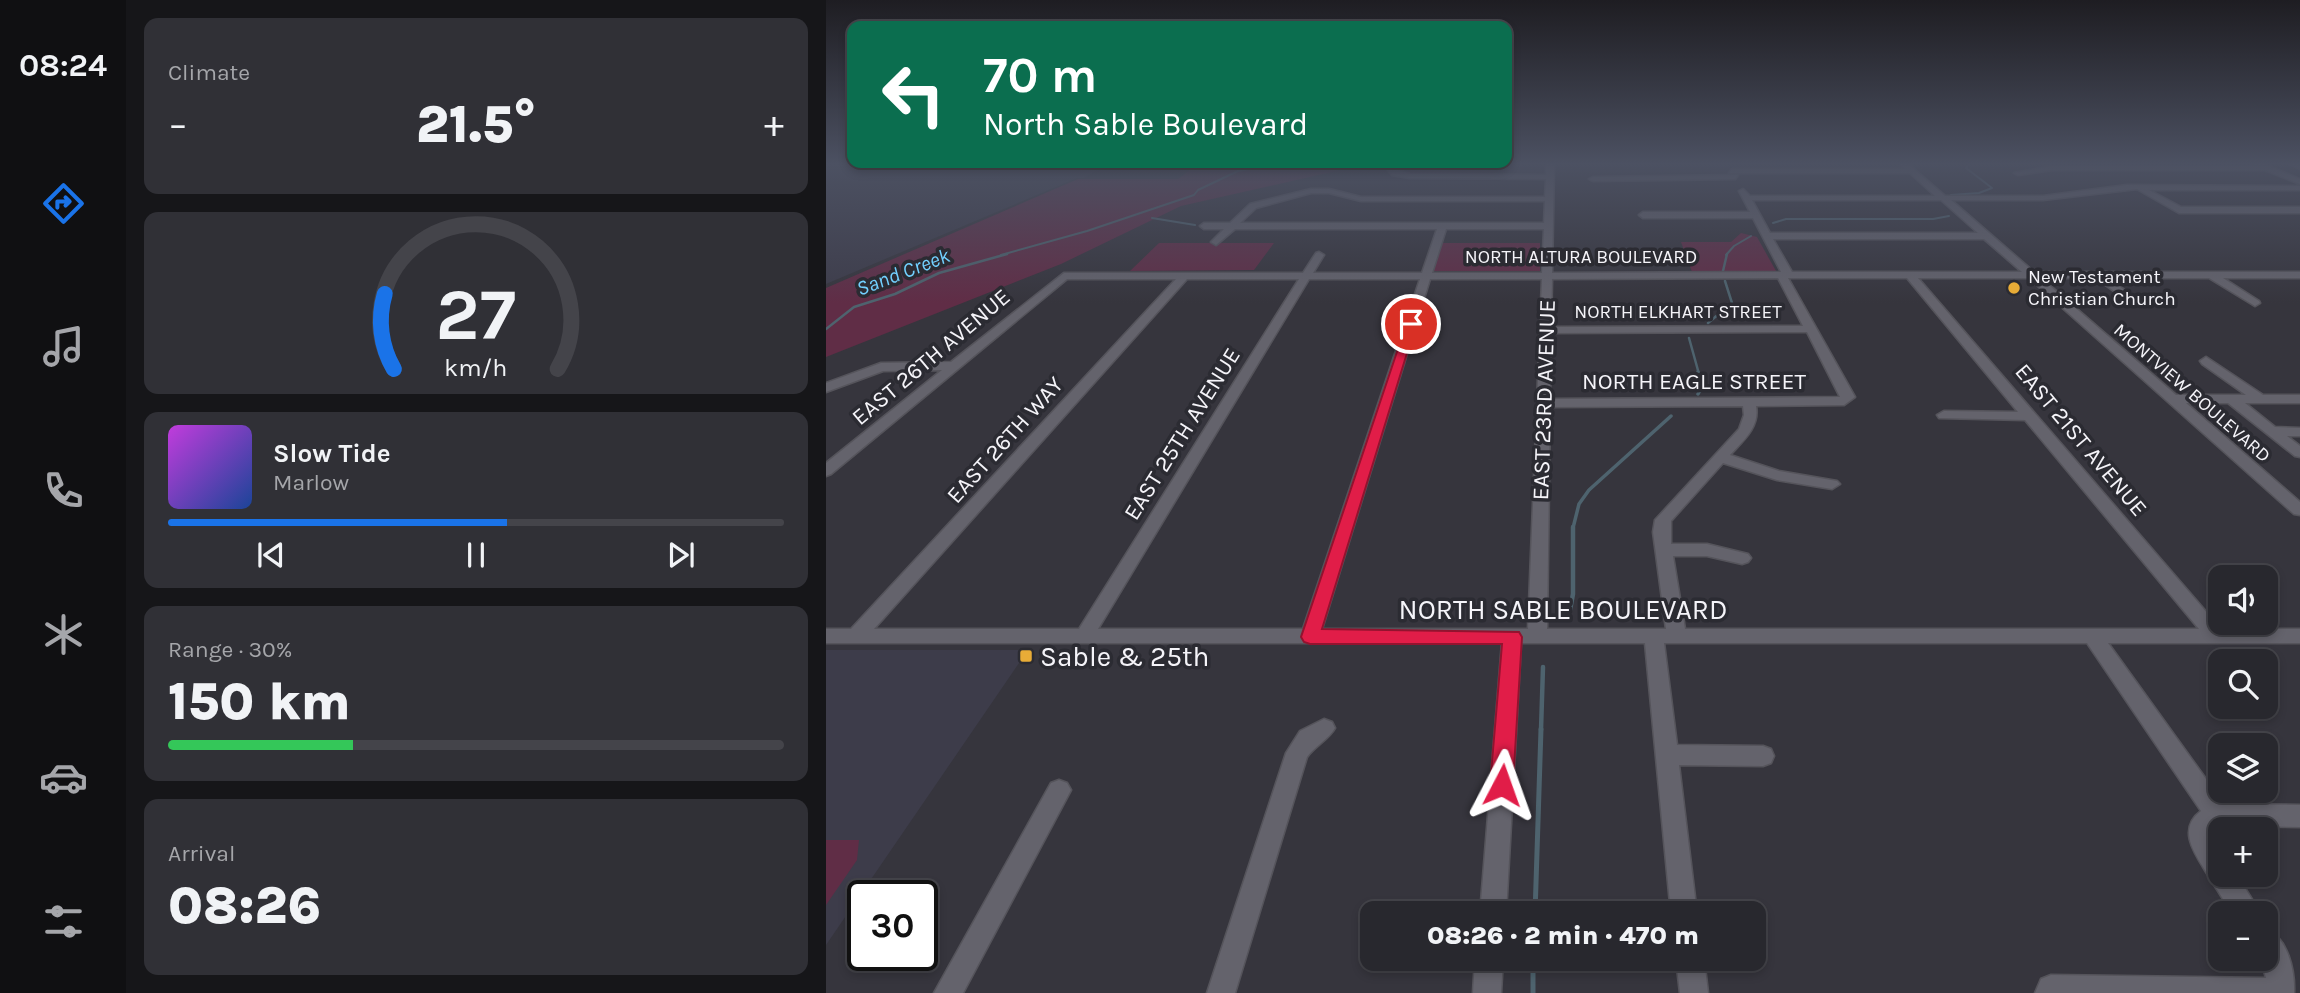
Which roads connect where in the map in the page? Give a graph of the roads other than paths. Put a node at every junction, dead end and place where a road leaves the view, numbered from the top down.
1 (1246, 210) edge
2 (1548, 210) edge
3 (1753, 210) edge
4 (1957, 210) edge
5 (1643, 215) dead end
6 (1756, 215) junction
7 (1204, 226) dead end
8 (1231, 226) junction
9 (1442, 226) junction
10 (1548, 226) junction
11 (1767, 236) junction
12 (1986, 236) junction
13 (1216, 242) dead end
14 (1319, 255) dead end
15 (1186, 274) junction
16 (1427, 274) junction
17 (1308, 275) junction
18 (1548, 275) junction
19 (1785, 275) junction
20 (1910, 275) junction
21 (2031, 275) junction
22 (2098, 275) junction
23 (2211, 275) junction
24 (2300, 275) edge
25 (1064, 276) joint
26 (2133, 302) dead end
27 (2255, 303) dead end
28 (1811, 329) junction
29 (1546, 330) junction
30 (2206, 361) dead end
31 (954, 366) junction
32 (826, 388) edge
33 (2259, 398) junction
34 (2173, 399) junction
35 (2231, 399) junction
36 (2300, 399) edge
37 (1749, 402) junction
38 (1544, 403) junction
39 (1944, 415) dead end
40 (2030, 416) junction
41 (2273, 432) junction
42 (2300, 432) edge
43 (2300, 453) edge
44 (1720, 457) junction
45 (826, 471) edge
46 (1832, 484) dead end
47 (2300, 510) edge
48 (1664, 550) junction
49 (1742, 558) dead end
50 (826, 636) edge
51 (856, 636) junction
52 (1084, 636) junction
53 (1654, 636) junction
54 (1677, 636) junction
55 (2092, 636) junction
56 (2216, 636) junction
57 (2300, 636) edge
58 (1310, 637) junction
59 (1512, 637) junction
60 (1537, 637) junction
61 (1324, 728) dead end
62 (1666, 755) junction
63 (1763, 756) dead end
64 (1059, 790) dead end
65 (2218, 815) junction
66 (2300, 816) edge
67 (2214, 817) edge
68 (2208, 820) edge
69 (2208, 853) edge
70 (1494, 901) edge
71 (1683, 901) edge
72 (2278, 965) edge
73 (1488, 971) edge
74 (1691, 971) edge
75 (948, 993) edge
76 (1222, 993) edge
77 (1487, 993) edge
78 (1693, 993) edge
79 (2049, 993) edge
80 (2280, 993) edge

1 - 8 street
2 - 10 street, EAST 23RD AVENUE
3 - 6 street
4 - 12 street, MONTVIEW BOULEVARD
5 - 6 street
6 - 11 street
7 - 8 street
8 - 9 street
8 - 13 street
9 - 10 street
9 - 16 street
10 - 18 street, EAST 23RD AVENUE
11 - 12 street
11 - 19 street
12 - 21 street, MONTVIEW BOULEVARD
14 - 17 street, EAST 25TH AVENUE
15 - 17 street, NORTH ALTURA BOULEVARD
15 - 25 street, NORTH ALTURA BOULEVARD
15 - 51 street, EAST 26TH WAY
16 - 17 street, NORTH ALTURA BOULEVARD
16 - 18 street, NORTH ALTURA BOULEVARD
16 - 58 street
17 - 52 street, EAST 25TH AVENUE
18 - 19 street, NORTH ALTURA BOULEVARD
18 - 29 street, EAST 23RD AVENUE
19 - 20 street, NORTH ALTURA BOULEVARD
19 - 28 street
20 - 21 street, NORTH ALTURA BOULEVARD
20 - 40 street, EAST 21ST AVENUE
21 - 22 street, NORTH ALTURA BOULEVARD
21 - 34 street, MONTVIEW BOULEVARD
22 - 23 street, NORTH ALTURA BOULEVARD
22 - 26 street
23 - 24 street, NORTH ALTURA BOULEVARD
23 - 27 street
25 - 31 street, EAST 26TH AVENUE
28 - 29 street, NORTH ELKHART STREET
28 - 37 street, NORTH EAGLE STREET
29 - 38 street, EAST 23RD AVENUE
30 - 33 street
31 - 32 street
31 - 45 street, EAST 26TH AVENUE
33 - 35 street
33 - 36 street
34 - 35 street
34 - 47 street, MONTVIEW BOULEVARD
35 - 41 street
37 - 38 street, NORTH EAGLE STREET
37 - 44 street
38 - 60 street, EAST 23RD AVENUE
39 - 40 street
40 - 56 street, EAST 21ST AVENUE
41 - 42 street
41 - 43 street
44 - 46 street
44 - 48 street
48 - 49 street
48 - 54 street
50 - 51 street, NORTH SABLE BOULEVARD
51 - 52 street, NORTH SABLE BOULEVARD
52 - 58 street, NORTH SABLE BOULEVARD
53 - 54 street, NORTH SABLE BOULEVARD
53 - 60 street, NORTH SABLE BOULEVARD
53 - 62 street
54 - 55 street, NORTH SABLE BOULEVARD
55 - 56 street, NORTH SABLE BOULEVARD
55 - 65 street
56 - 57 street, NORTH SABLE BOULEVARD
58 - 59 street, NORTH SABLE BOULEVARD
59 - 60 street, NORTH SABLE BOULEVARD
59 - 70 street
61 - 76 street
62 - 63 street
62 - 71 street
64 - 75 street
65 - 66 street
65 - 67 street
68 - 69 street
72 - 80 street
73 - 77 street
74 - 78 street
79 - 80 street

